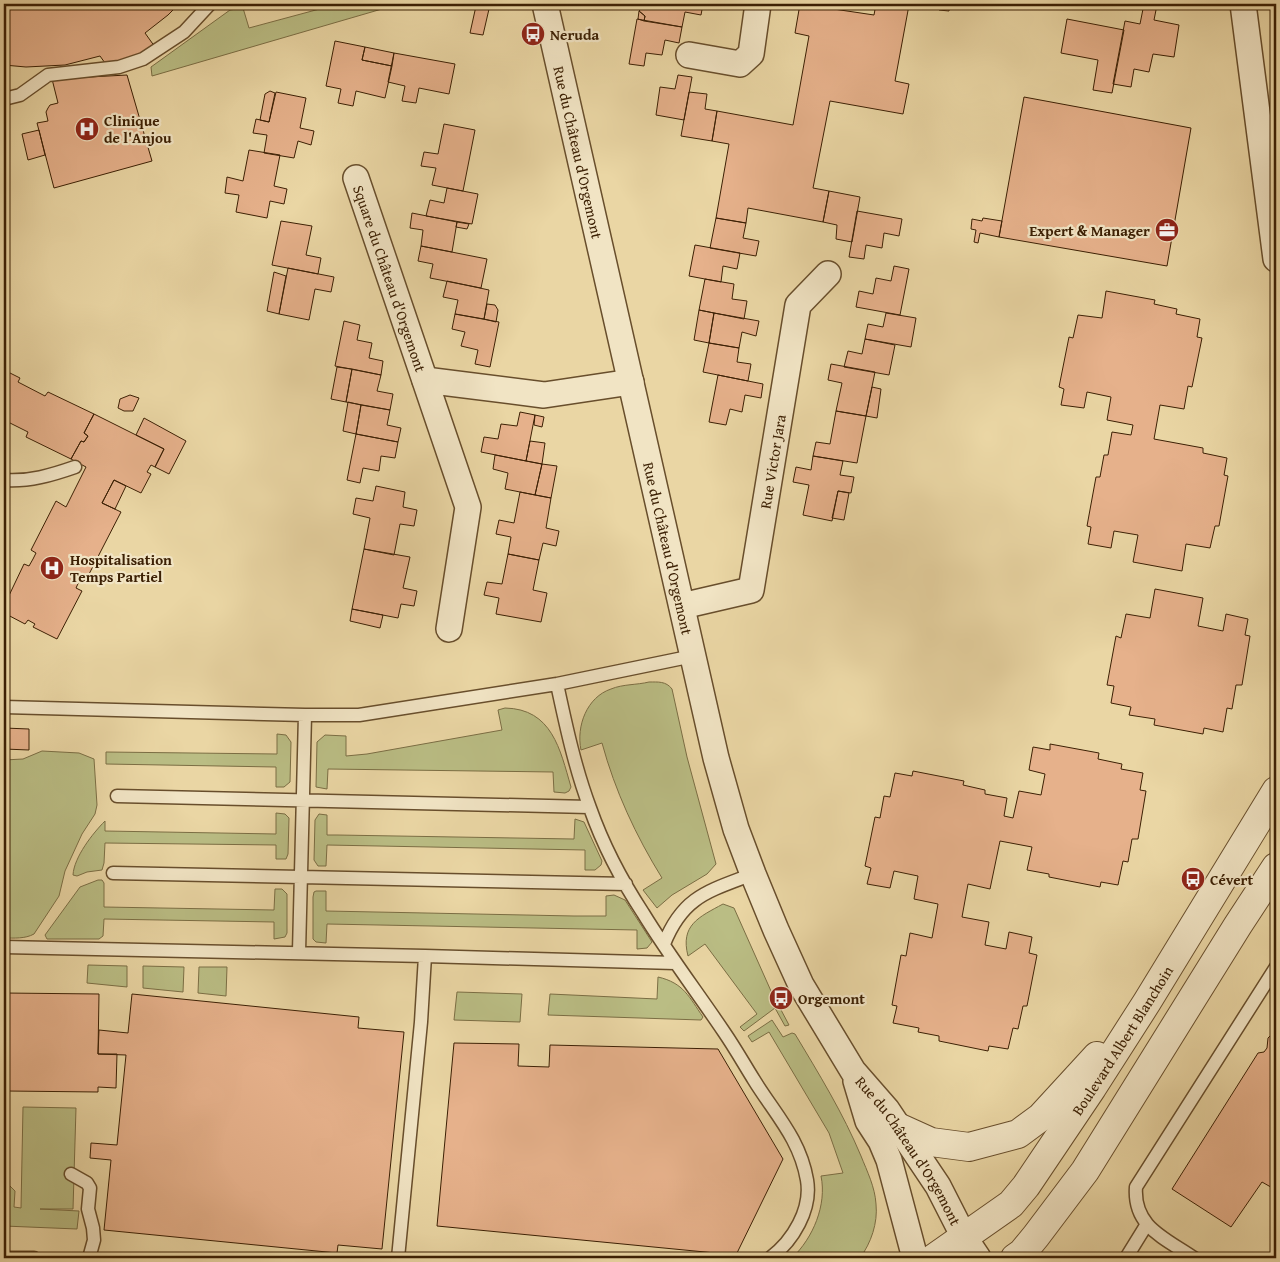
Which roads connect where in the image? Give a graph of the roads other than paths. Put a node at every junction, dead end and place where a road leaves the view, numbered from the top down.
1 (210, 4) edge
2 (545, 4) edge
3 (758, 4) edge
4 (1243, 4) edge
5 (689, 55) dead end
6 (4, 99) edge
7 (1267, 123) edge
8 (356, 178) dead end
9 (1276, 259) edge
10 (828, 274) dead end
11 (425, 380) junction
12 (631, 382) junction
13 (75, 467) dead end
14 (4, 480) edge
15 (682, 606) junction
16 (449, 629) dead end
17 (693, 656) junction
18 (557, 684) junction
19 (4, 707) edge
20 (304, 715) junction
21 (1276, 791) edge
22 (117, 796) dead end
23 (303, 800) junction
24 (589, 807) junction
25 (1276, 866) edge
26 (113, 873) dead end
27 (753, 874) junction
28 (301, 877) junction
29 (626, 884) junction
30 (664, 944) junction
31 (4, 947) edge
32 (299, 952) junction
33 (425, 956) junction
34 (676, 963) junction
35 (1276, 967) edge
36 (1147, 1002) junction
37 (853, 1071) junction
38 (900, 1128) junction
39 (71, 1174) dead end
40 (1147, 1224) junction
41 (971, 1248) edge
42 (4, 1258) edge
43 (34, 1258) edge
44 (89, 1258) edge
45 (398, 1258) edge
46 (770, 1258) edge
47 (914, 1258) edge
48 (934, 1258) edge
49 (1015, 1258) edge
50 (1126, 1258) edge
51 (1194, 1258) edge

1 - 6 lane
2 - 12 street, Rue du Château d'Orgemont
3 - 5 street
4 - 7 street
7 - 9 street
8 - 11 street, Square du Château d'Orgemont
10 - 15 street, Rue Victor Jara
11 - 12 street, Square du Château d'Orgemont
11 - 16 street, Square du Château d'Orgemont
12 - 15 street, Rue du Château d'Orgemont
13 - 14 lane
15 - 17 street, Rue du Château d'Orgemont
17 - 18 lane
17 - 27 street, Rue du Château d'Orgemont
18 - 20 lane
18 - 24 lane
19 - 20 lane
20 - 23 lane
21 - 36 street, Boulevard Albert Blanchoin
22 - 23 lane
23 - 24 lane
23 - 28 lane
24 - 29 lane
25 - 49 street
26 - 28 lane
27 - 30 lane
27 - 37 street, Rue du Château d'Orgemont
28 - 29 lane
28 - 32 lane
29 - 30 lane
30 - 34 lane
31 - 32 lane
32 - 33 lane
33 - 34 lane
33 - 45 lane
34 - 46 lane
35 - 40 lane
36 - 38 street
36 - 41 street, Boulevard Albert Blanchoin
37 - 38 street, Rue du Château d'Orgemont
37 - 47 street, Rue du Château d'Orgemont
38 - 41 street, Rue du Château d'Orgemont
39 - 44 lane
40 - 50 lane
40 - 51 lane
41 - 48 street, Boulevard Albert Blanchoin
42 - 43 lane

